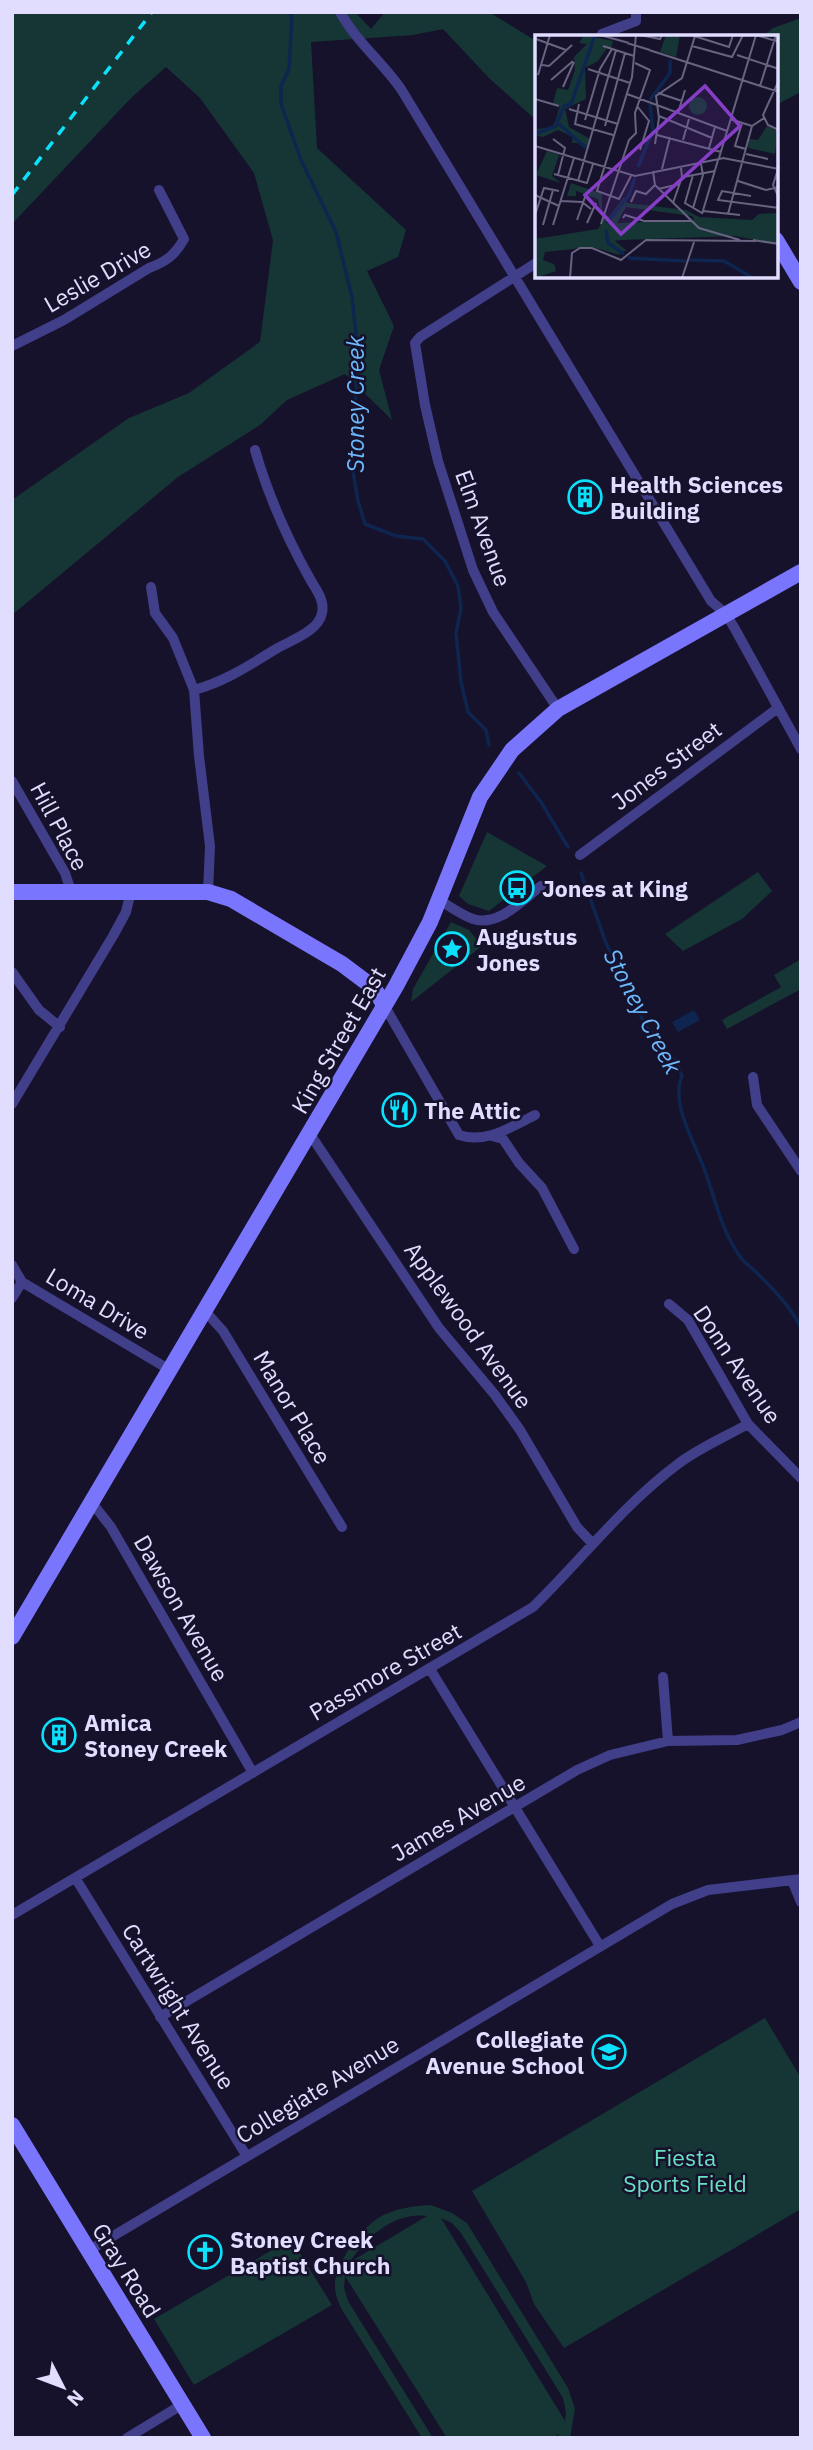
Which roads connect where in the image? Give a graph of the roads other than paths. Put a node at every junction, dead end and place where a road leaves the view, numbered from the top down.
1 (340, 12) edge
2 (636, 12) edge
3 (602, 34) dead end
4 (159, 190) dead end
5 (778, 243) edge
6 (535, 264) edge
7 (515, 277) junction
8 (801, 282) edge
9 (12, 346) edge
10 (255, 450) dead end
11 (801, 572) edge
12 (151, 587) dead end
13 (726, 614) junction
14 (194, 690) junction
15 (778, 708) junction
16 (558, 709) junction
17 (801, 749) edge
18 (12, 781) edge
19 (580, 855) dead end
20 (541, 886) dead end
21 (71, 891) junction
22 (131, 891) junction
23 (12, 892) edge
24 (208, 892) junction
25 (438, 900) junction
26 (12, 972) edge
27 (384, 1005) junction
28 (60, 1027) junction
29 (753, 1077) dead end
30 (12, 1104) edge
31 (535, 1115) dead end
32 (310, 1134) junction
33 (492, 1136) junction
34 (801, 1171) edge
35 (574, 1249) dead end
36 (12, 1265) edge
37 (22, 1282) junction
38 (12, 1298) edge
39 (669, 1304) dead end
40 (205, 1311) junction
41 (170, 1370) junction
42 (748, 1424) junction
43 (801, 1478) edge
44 (93, 1504) junction
45 (342, 1527) dead end
46 (592, 1543) junction
47 (12, 1637) edge
48 (430, 1669) junction
49 (663, 1677) dead end
50 (801, 1722) edge
51 (668, 1741) junction
52 (254, 1773) junction
53 (515, 1807) junction
54 (76, 1879) junction
55 (797, 1880) edge
56 (801, 1902) edge
57 (12, 1915) edge
58 (600, 1946) junction
59 (160, 2017) junction
60 (12, 2125) edge
61 (246, 2155) junction
62 (88, 2251) junction
63 (183, 2404) junction
64 (127, 2438) edge
65 (203, 2438) edge

1 - 7 street
2 - 3 street
4 - 9 street, Leslie Drive
5 - 8 main road
6 - 7 street
7 - 13 street
7 - 16 street, Elm Avenue
10 - 14 street
11 - 13 main road, King Street East
12 - 14 street
13 - 15 street
13 - 16 main road, King Street East
14 - 24 street
15 - 17 street
15 - 19 street, Jones Street
16 - 25 main road, King Street East
18 - 21 street, Hill Place
20 - 25 street
21 - 22 main road
21 - 23 main road
22 - 24 main road
22 - 28 street
24 - 27 main road
25 - 27 main road, King Street East
26 - 28 street
27 - 32 main road, King Street East
27 - 33 street
28 - 30 street
29 - 34 street
31 - 33 street
32 - 40 main road, King Street East
32 - 46 street, Applewood Avenue
33 - 35 street
36 - 37 street, Loma Drive
37 - 38 street
37 - 41 street, Loma Drive
39 - 42 street, Donn Avenue
40 - 41 main road, King Street East
40 - 45 street, Manor Place
41 - 44 main road, King Street East
42 - 43 street, Donn Avenue
42 - 46 street, Passmore Street
44 - 47 main road, King Street East
44 - 52 street, Dawson Avenue
46 - 48 street, Passmore Street
48 - 52 street, Passmore Street
48 - 53 street
49 - 51 street
50 - 51 street, James Avenue
51 - 53 street, James Avenue
52 - 54 street, Passmore Street
53 - 58 street
53 - 59 street, James Avenue
54 - 57 street, Passmore Street
54 - 59 street, Cartwright Avenue
55 - 56 street
55 - 58 street, Collegiate Avenue
58 - 61 street, Collegiate Avenue
59 - 61 street, Cartwright Avenue
60 - 62 main road, Gray Road
61 - 62 street, Collegiate Avenue
62 - 63 main road, Gray Road
63 - 64 street
63 - 65 main road, Gray Road

